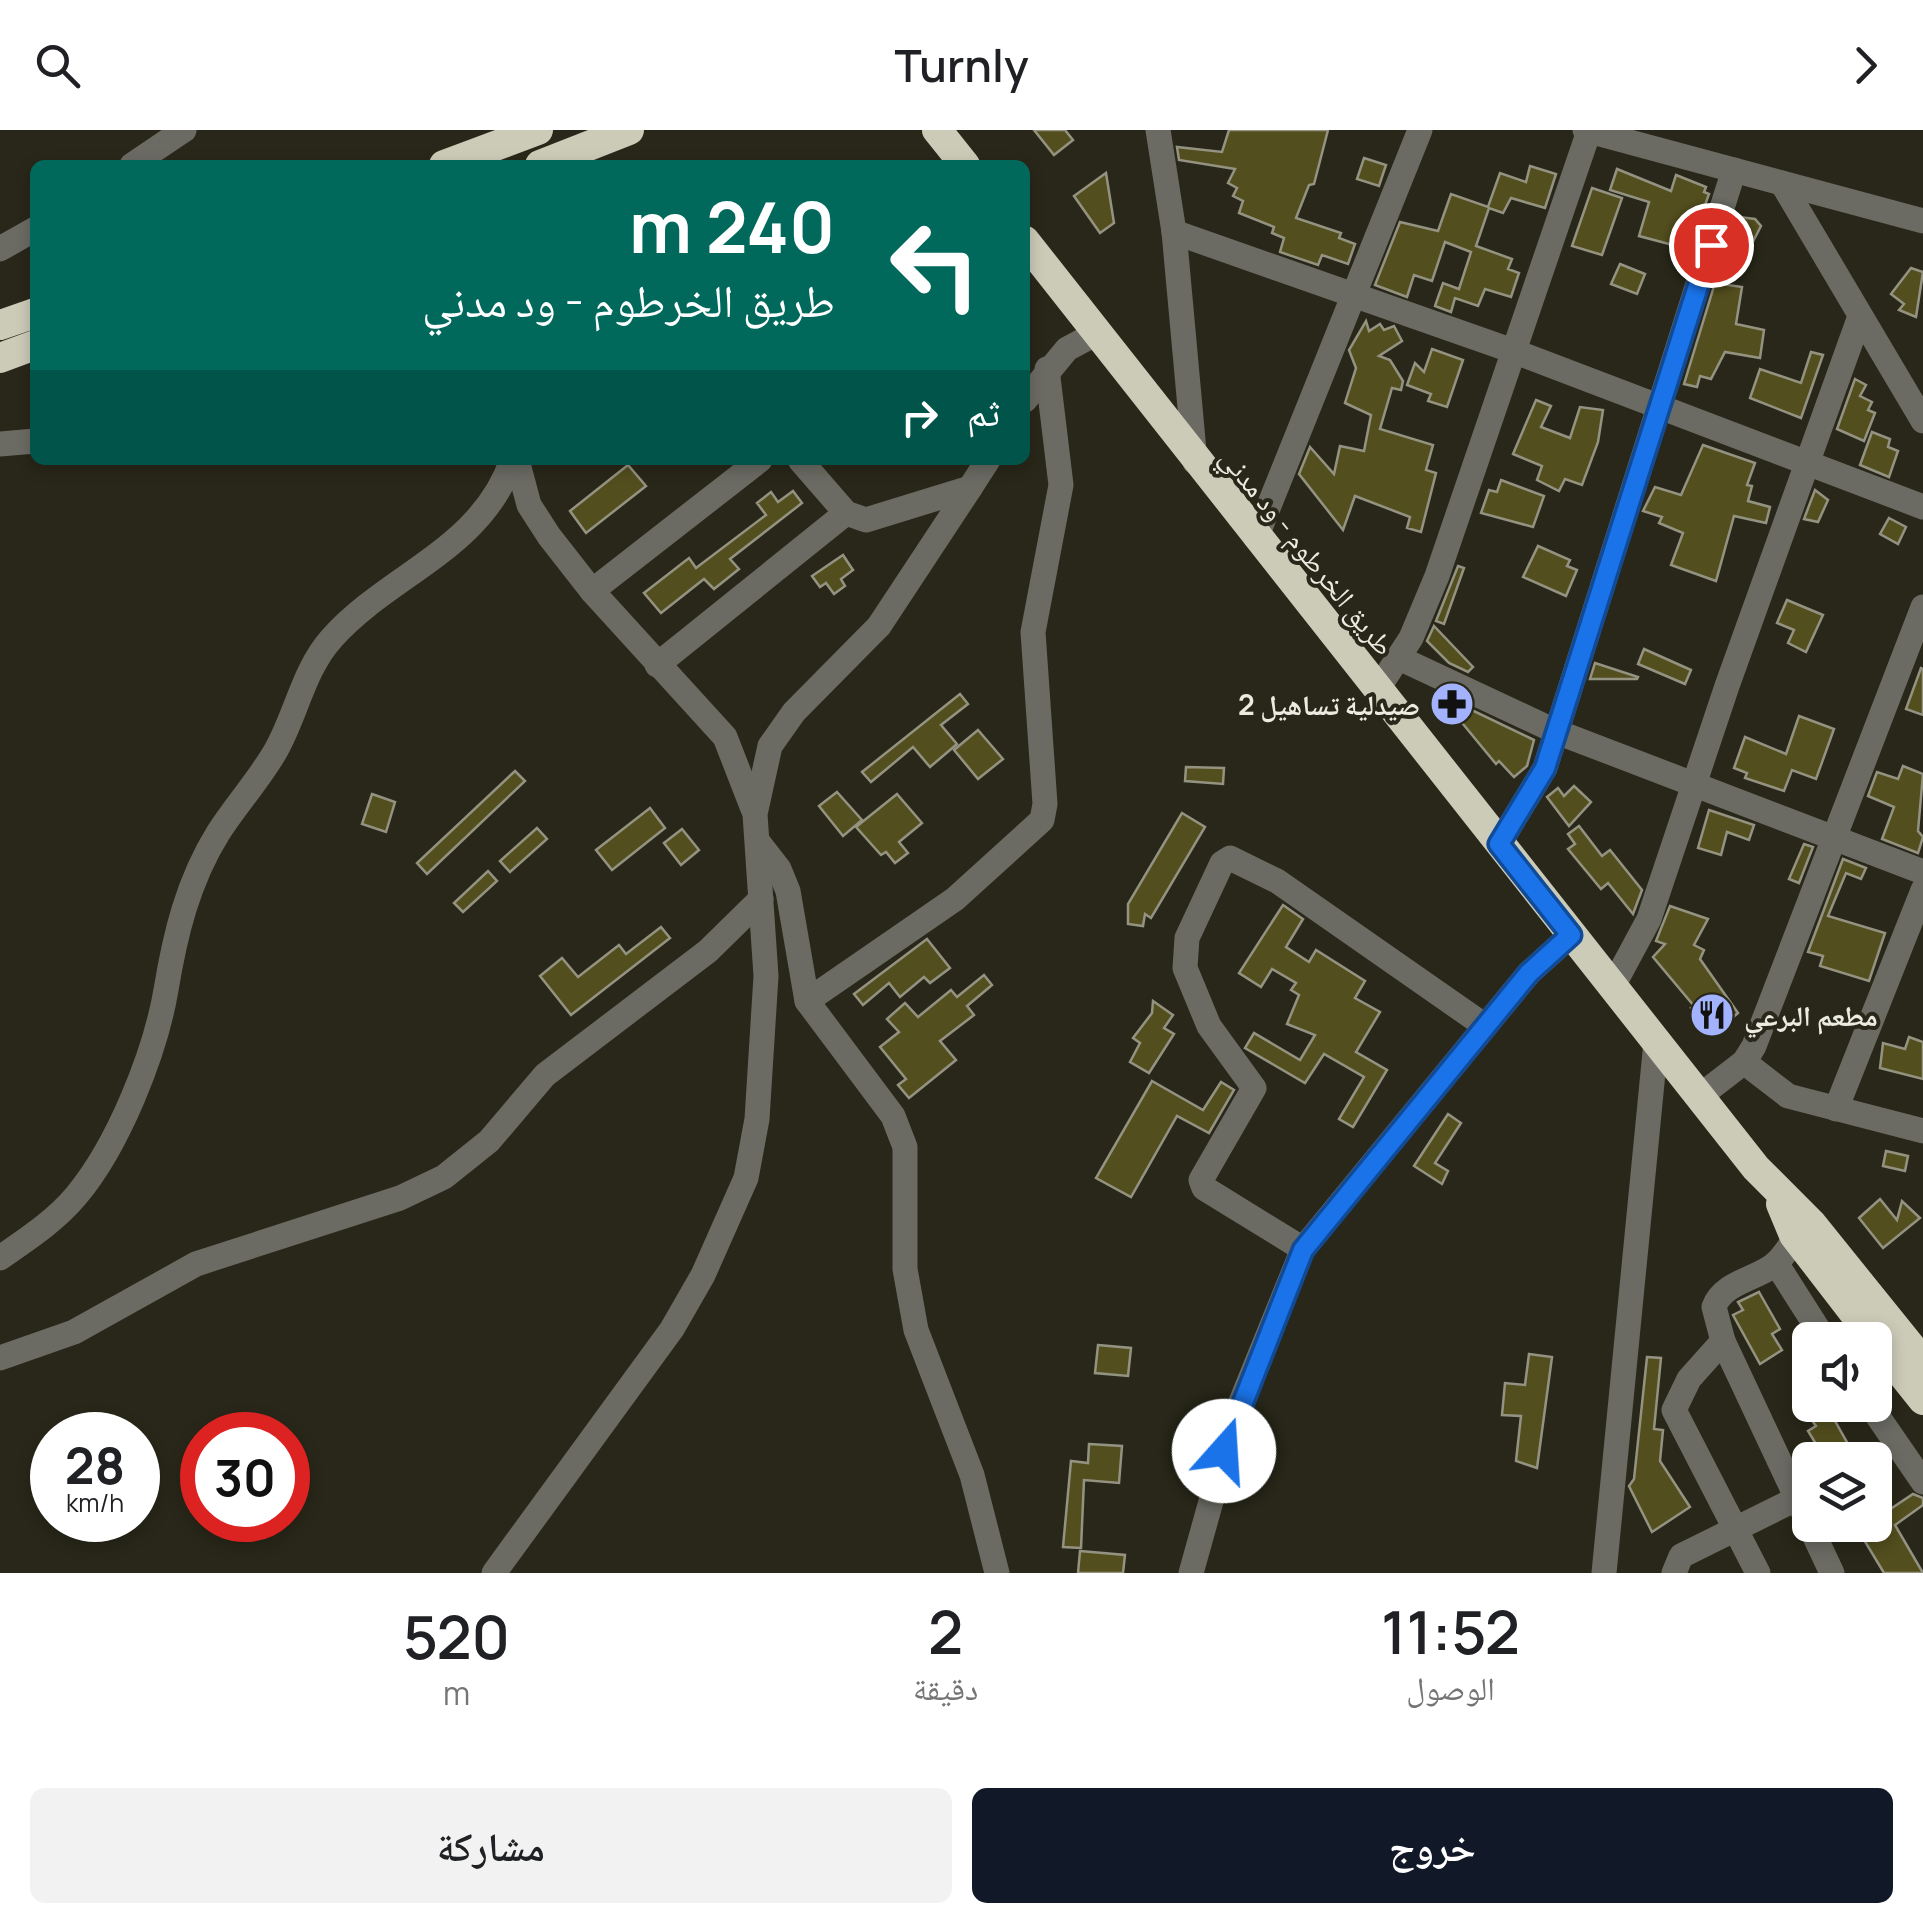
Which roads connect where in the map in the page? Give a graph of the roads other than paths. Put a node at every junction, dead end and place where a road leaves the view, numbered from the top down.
1 (184, 130) edge
2 (538, 130) edge
3 (628, 130) edge
4 (937, 130) edge
5 (1158, 130) edge
6 (1420, 130) edge
7 (1587, 131) edge
8 (139, 160) edge
9 (457, 160) edge
10 (553, 160) edge
11 (961, 160) edge
12 (1734, 170) junction
13 (1782, 183) junction
14 (1923, 221) edge
15 (30, 232) edge
16 (1174, 232) junction
17 (1030, 247) edge
18 (0, 249) edge
19 (1354, 294) junction
20 (30, 316) edge
21 (1859, 319) junction
22 (0, 325) edge
23 (1097, 332) junction
24 (30, 348) edge
25 (1516, 352) junction
26 (0, 358) edge
27 (1047, 369) junction
28 (1030, 393) edge
29 (1660, 408) junction
30 (1923, 421) edge
31 (30, 441) edge
32 (0, 444) edge
33 (1195, 462) junction
34 (512, 465) edge
35 (516, 465) edge
36 (754, 465) edge
37 (804, 465) edge
38 (985, 465) edge
39 (1806, 466) junction
40 (970, 488) junction
41 (1923, 507) edge
42 (846, 513) junction
43 (1256, 538) junction
44 (592, 591) junction
45 (1923, 607) edge
46 (1399, 658) junction
47 (657, 664) junction
48 (1377, 690) junction
49 (1557, 732) junction
50 (1693, 785) junction
51 (755, 814) junction
52 (1833, 839) junction
53 (758, 842) junction
54 (1499, 844) junction
55 (1923, 872) edge
56 (1923, 890) edge
57 (762, 899) junction
58 (1571, 935) junction
59 (1613, 986) junction
60 (807, 1001) junction
61 (1485, 1026) junction
62 (1656, 1042) junction
63 (1744, 1062) junction
64 (1700, 1096) junction
65 (1836, 1109) junction
66 (1923, 1131) edge
67 (1803, 1229) junction
68 (1303, 1250) junction
69 (0, 1258) edge
70 (1776, 1263) junction
71 (1814, 1322) edge
72 (1863, 1322) edge
73 (1723, 1341) junction
74 (0, 1358) edge
75 (1892, 1361) edge
76 (1923, 1362) edge
77 (1923, 1400) edge
78 (1882, 1422) edge
79 (1923, 1482) edge
80 (1792, 1489) edge
81 (1792, 1500) edge
82 (1733, 1532) junction
83 (1817, 1542) edge
84 (494, 1573) edge
85 (997, 1573) edge
86 (1191, 1573) edge
87 (1604, 1573) edge
88 (1674, 1573) edge
89 (1758, 1573) edge
90 (1832, 1573) edge

1 - 8 street
2 - 9 highway
3 - 10 highway
4 - 11 highway
5 - 16 street
6 - 19 street
7 - 12 street
7 - 25 street
12 - 13 street
12 - 29 street
13 - 14 street
13 - 21 street
15 - 18 street
16 - 19 street
16 - 33 street
17 - 23 highway, طريق الخرطوم - ود مدني
19 - 25 street
19 - 43 street
20 - 22 highway
21 - 30 street
21 - 39 street
23 - 27 street
23 - 33 highway, طريق الخرطوم - ود مدني
24 - 26 highway
25 - 29 street
25 - 46 street
27 - 28 street
27 - 60 street
29 - 39 street
29 - 49 street
31 - 32 street
33 - 43 highway, طريق الخرطوم - ود مدني
34 - 69 street
35 - 44 street
36 - 44 street
37 - 42 street
38 - 40 street
39 - 41 street
39 - 50 street
40 - 42 street
40 - 51 street
42 - 47 street
43 - 48 highway, طريق الخرطوم - ود مدني
44 - 47 street
45 - 52 street
46 - 48 street
46 - 49 street
47 - 51 street
48 - 54 highway, طريق الخرطوم - ود مدني
49 - 50 street
49 - 54 street
50 - 52 street
50 - 59 street
51 - 53 street
52 - 55 street
52 - 63 street
53 - 57 street
53 - 60 street
54 - 58 highway, طريق الخرطوم - ود مدني
56 - 65 street
57 - 74 street
57 - 84 street
58 - 59 highway, طريق الخرطوم - ود مدني
58 - 61 street
59 - 62 highway, طريق الخرطوم - ود مدني
60 - 85 street
61 - 68 street
61 - 68 street
62 - 64 highway, طريق الخرطوم - ود مدني
62 - 87 street
63 - 64 street
63 - 65 street
64 - 67 highway, طريق الخرطوم - ود مدني
65 - 66 street
67 - 70 street
67 - 72 highway
67 - 76 highway
68 - 86 street
70 - 71 street
70 - 73 street
73 - 80 street
73 - 82 street
75 - 77 highway
78 - 79 street
81 - 82 street
82 - 88 street
82 - 89 street
83 - 90 street

